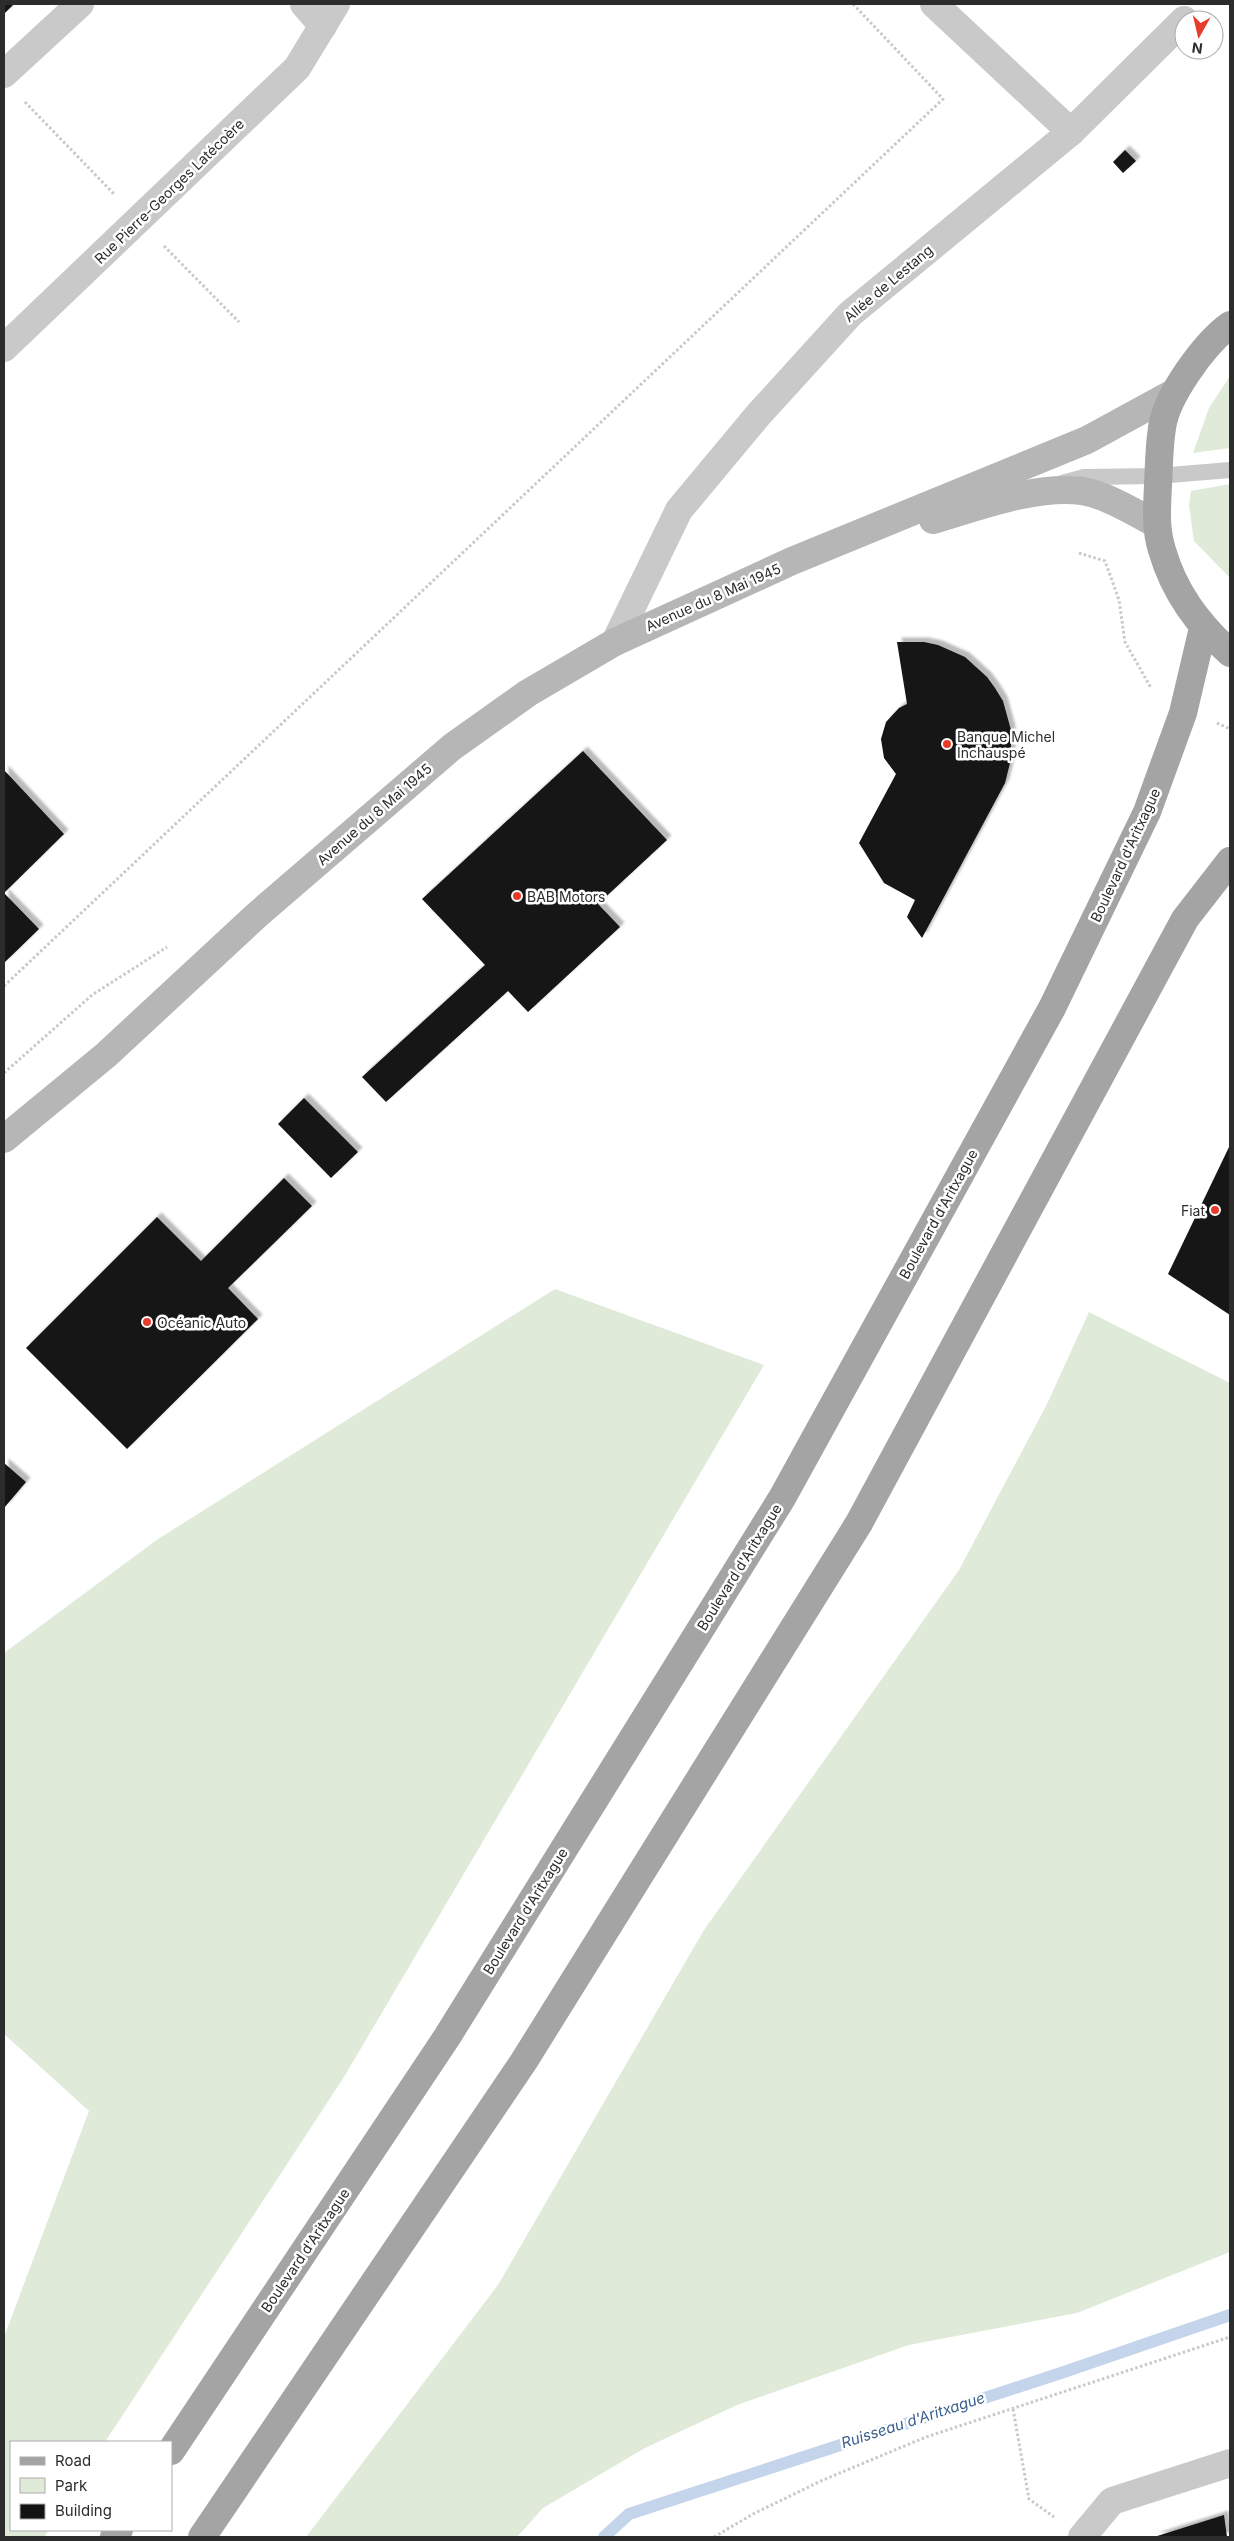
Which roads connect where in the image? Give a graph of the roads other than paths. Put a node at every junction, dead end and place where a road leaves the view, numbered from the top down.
1 (80, 4) edge
2 (304, 4) edge
3 (934, 4) edge
4 (330, 15) edge
5 (1174, 30) edge
6 (4, 74) edge
7 (1070, 132) junction
8 (1230, 325) edge
9 (4, 348) edge
10 (1175, 392) junction
11 (1230, 470) edge
12 (1158, 476) junction
13 (1024, 493) junction
14 (1156, 524) junction
15 (792, 561) junction
16 (1203, 628) junction
17 (614, 642) junction
18 (1230, 653) edge
19 (1230, 862) edge
20 (4, 1139) edge
21 (172, 2450) edge
22 (1230, 2463) edge
23 (202, 2537) edge
24 (1082, 2537) edge

1 - 6 street
2 - 4 street, Rue Pierre-Georges Latécoère
3 - 7 street
4 - 9 street, Rue Pierre-Georges Latécoère
5 - 7 street, Allée de Lestang
7 - 17 street, Allée de Lestang
8 - 10 main road
10 - 12 main road
10 - 15 main road, Avenue du 8 Mai 1945
11 - 12 lane
12 - 13 lane
12 - 14 main road
13 - 14 main road, Avenue du 8 Mai 1945
13 - 15 main road, Avenue du 8 Mai 1945
14 - 16 main road
15 - 17 main road, Avenue du 8 Mai 1945
16 - 18 main road
16 - 21 main road, Boulevard d'Aritxague
17 - 20 main road, Avenue du 8 Mai 1945
19 - 23 main road
22 - 24 street

